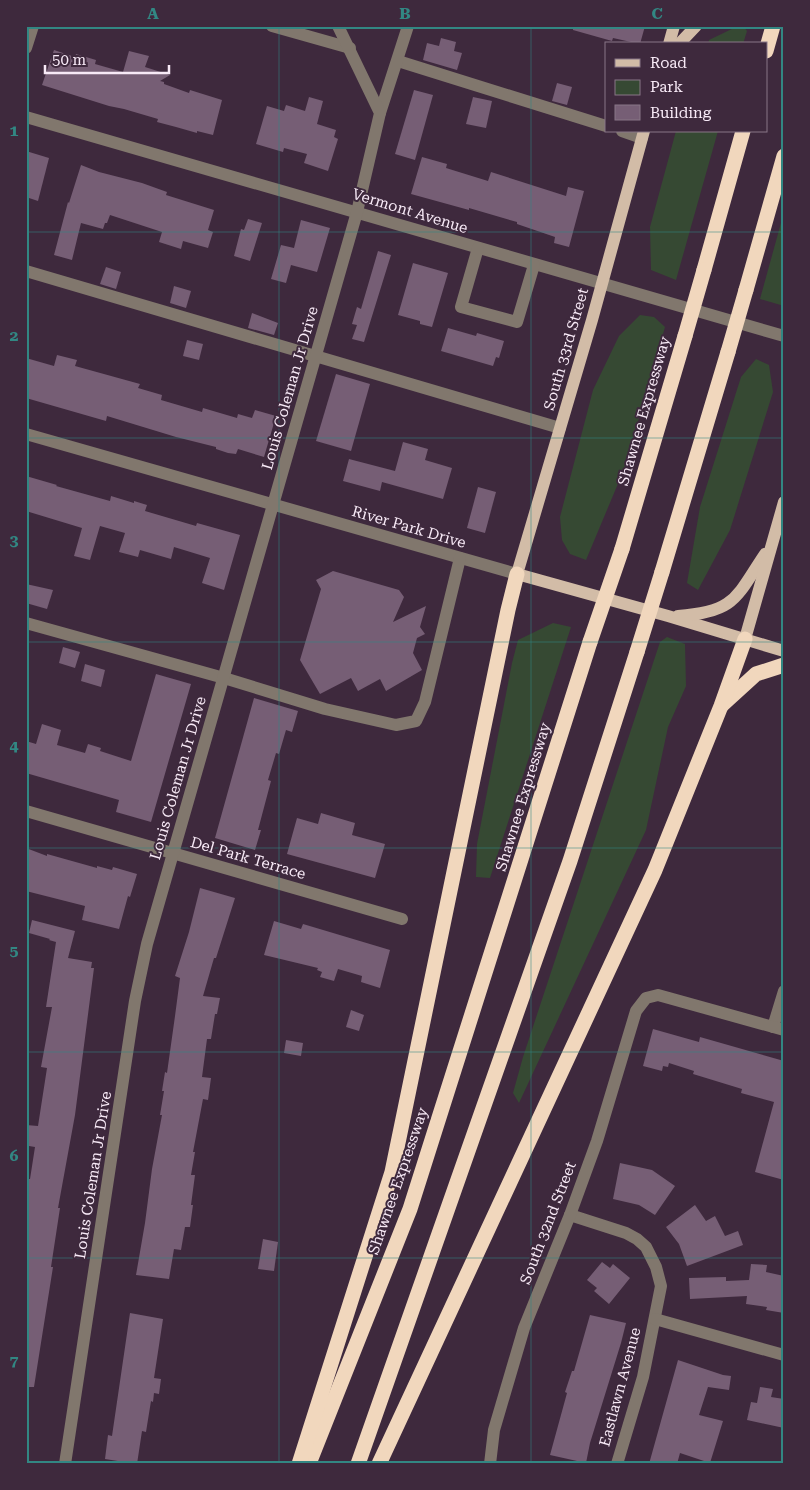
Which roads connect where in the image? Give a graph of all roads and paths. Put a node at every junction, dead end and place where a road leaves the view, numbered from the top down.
1 (32, 26) edge
2 (272, 26) edge
3 (338, 26) edge
4 (408, 26) edge
5 (674, 26) edge
6 (696, 26) edge
7 (773, 26) edge
8 (670, 42) edge
9 (680, 42) edge
10 (768, 43) edge
11 (26, 48) edge
12 (350, 48) junction
13 (398, 61) junction
14 (380, 113) junction
15 (26, 117) edge
16 (605, 126) edge
17 (629, 132) edge
18 (743, 132) edge
19 (643, 134) edge
20 (784, 156) edge
21 (357, 212) junction
22 (478, 248) junction
23 (534, 265) junction
24 (26, 271) edge
25 (601, 284) junction
26 (784, 336) edge
27 (316, 357) junction
28 (560, 428) junction
29 (26, 434) edge
30 (784, 502) edge
31 (274, 505) junction
32 (772, 544) junction
33 (460, 558) junction
34 (517, 574) junction
35 (668, 616) junction
36 (26, 622) edge
37 (745, 639) junction
38 (784, 651) edge
39 (784, 665) edge
40 (224, 678) junction
41 (721, 706) junction
42 (26, 811) edge
43 (173, 854) junction
44 (402, 919) dead end
45 (784, 990) edge
46 (778, 1028) edge
47 (570, 1215) junction
48 (656, 1319) junction
49 (784, 1356) edge
50 (65, 1464) edge
51 (299, 1464) edge
52 (309, 1464) edge
53 (358, 1464) edge
54 (379, 1464) edge
55 (490, 1464) edge
56 (617, 1464) edge

1 - 11 street
2 - 12 street
3 - 12 street
4 - 13 street, Louis Coleman Jr Drive
5 - 8 main road
6 - 9 main road
7 - 10 highway
12 - 14 street
13 - 14 street, Louis Coleman Jr Drive
13 - 16 street
14 - 21 street, Louis Coleman Jr Drive
15 - 21 street, Vermont Avenue
17 - 19 street
18 - 52 highway, Shawnee Expressway, bridge
19 - 25 main road, South 33rd Street
20 - 53 highway, bridge
21 - 22 street, Vermont Avenue
21 - 27 street, Louis Coleman Jr Drive
22 - 23 street, Vermont Avenue
22 - 23 street
23 - 25 street, Vermont Avenue
24 - 27 street
25 - 26 street, Vermont Avenue
25 - 28 main road, South 33rd Street
27 - 28 street
27 - 31 street, Louis Coleman Jr Drive
28 - 34 main road, South 33rd Street
29 - 31 street, River Park Drive
30 - 32 main road
31 - 33 street, River Park Drive
31 - 40 street, Louis Coleman Jr Drive
32 - 35 main road
32 - 37 main road
33 - 34 street, River Park Drive
33 - 40 street
34 - 35 main road, River Park Drive
34 - 51 highway
35 - 37 main road, River Park Drive
36 - 40 street
37 - 38 main road, River Park Drive
37 - 41 highway
39 - 41 highway
40 - 43 street, Louis Coleman Jr Drive
41 - 54 highway
42 - 43 street, Del Park Terrace
43 - 44 street, Del Park Terrace
43 - 50 street, Louis Coleman Jr Drive
45 - 46 street
46 - 47 street, South 32nd Street
47 - 48 street, Eastlawn Avenue
47 - 55 street, South 32nd Street
48 - 49 street
48 - 56 street, Eastlawn Avenue

